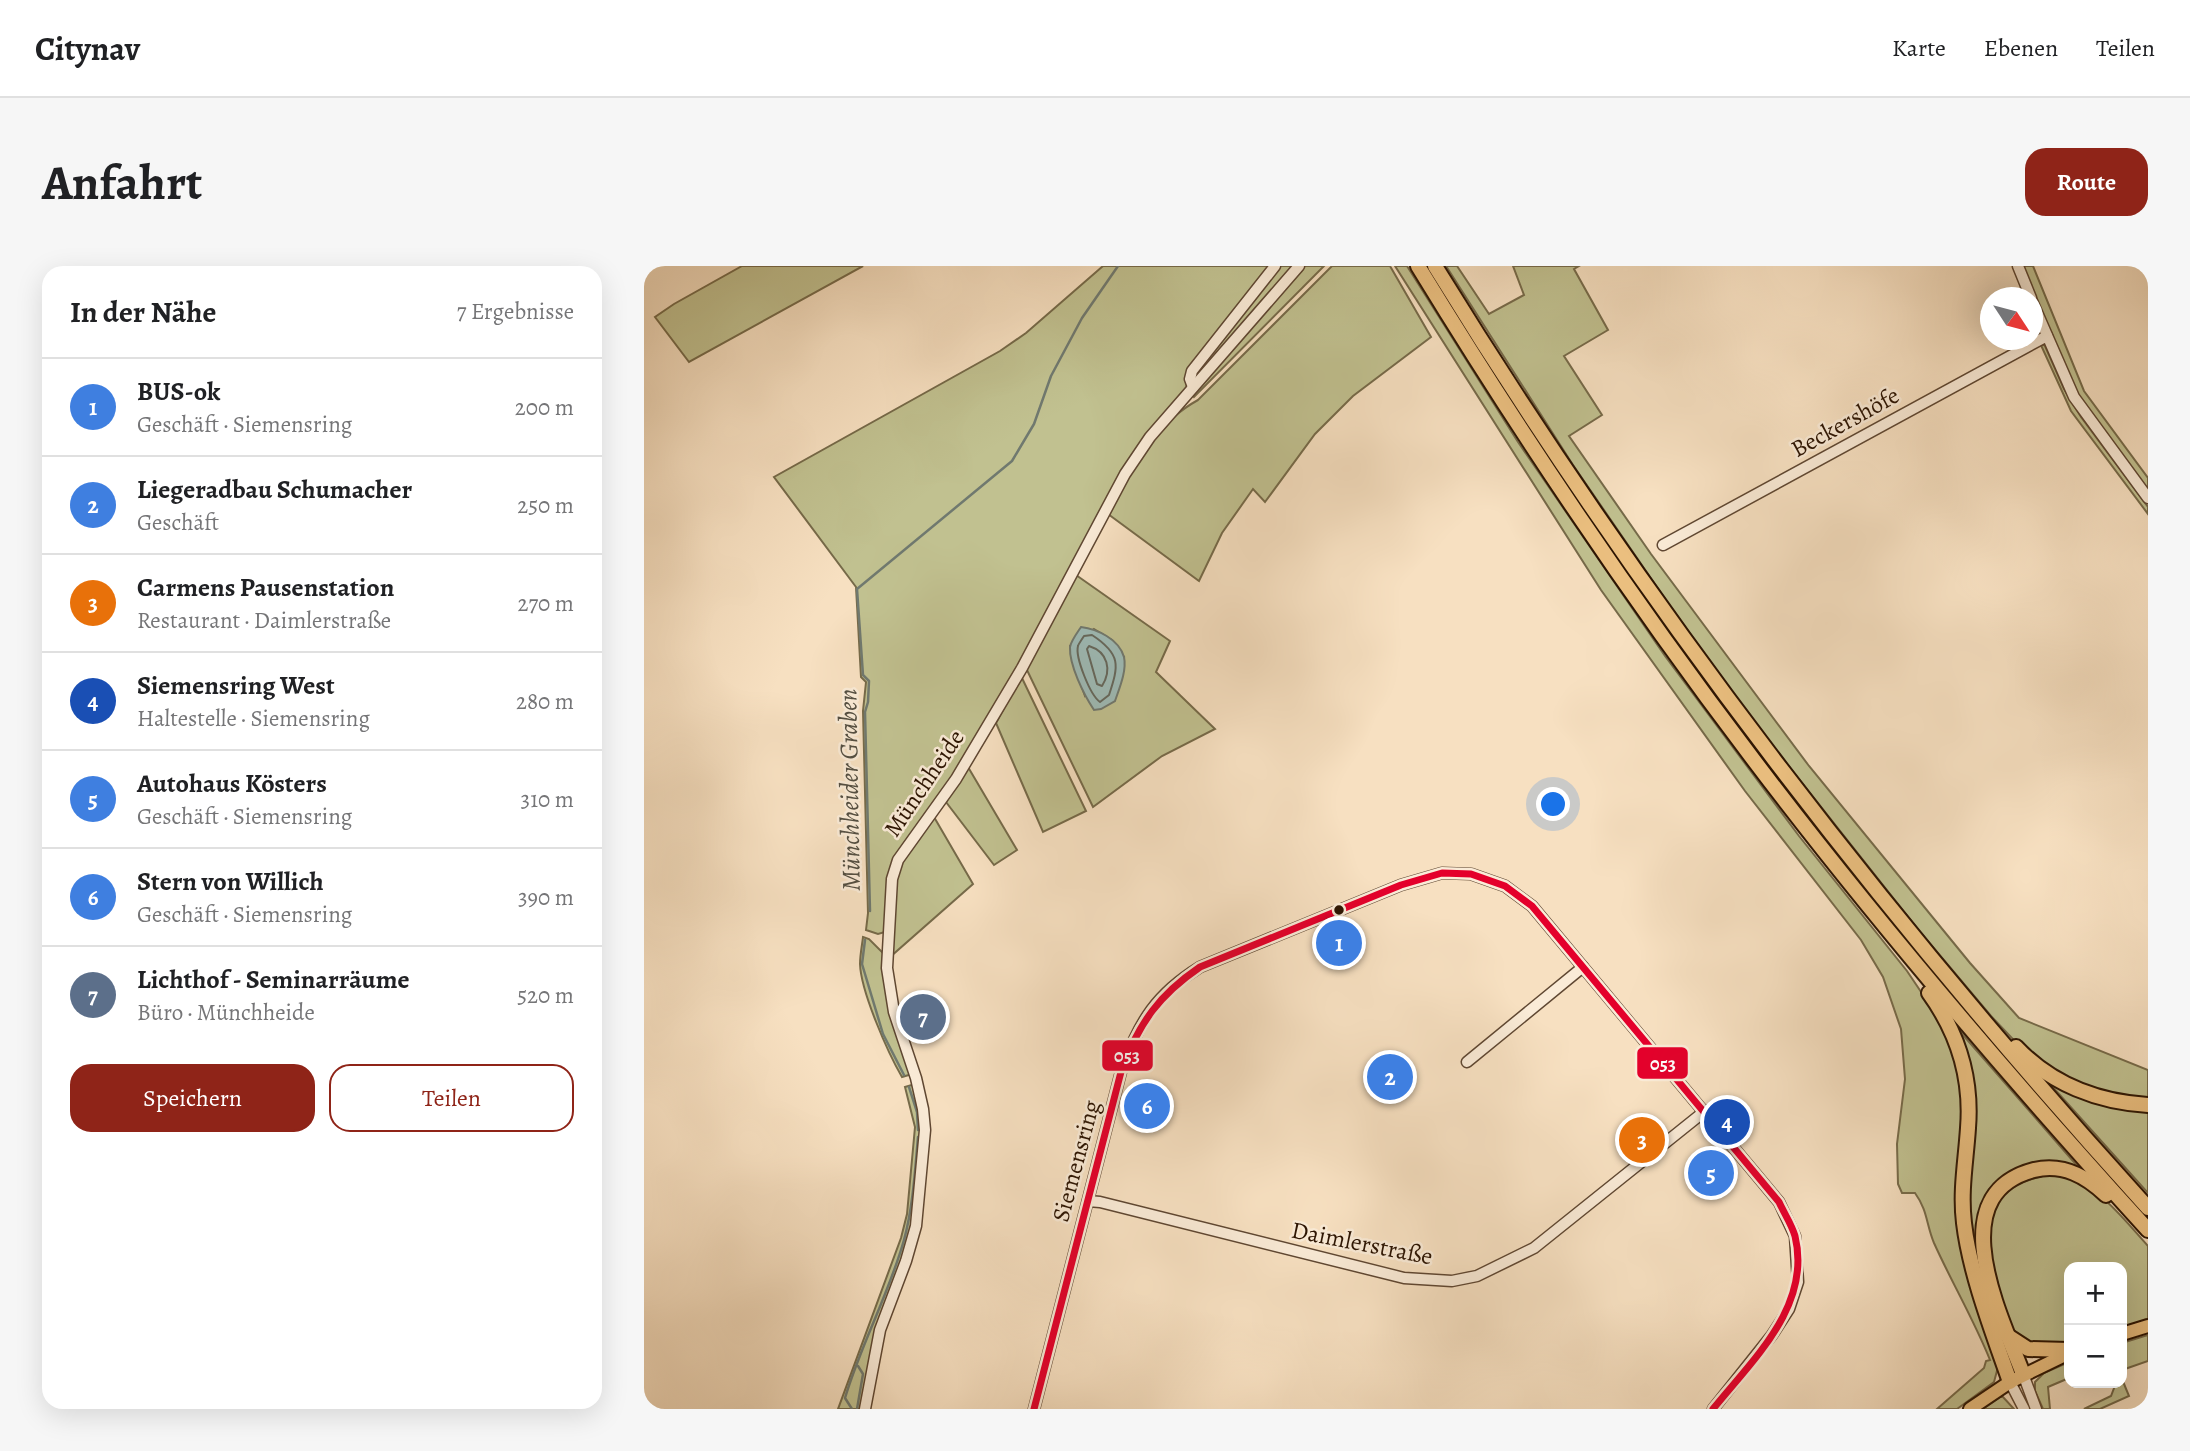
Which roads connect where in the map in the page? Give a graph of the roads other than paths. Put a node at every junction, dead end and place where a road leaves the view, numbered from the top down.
1 (1275, 266) edge
2 (1298, 266) edge
3 (1418, 266) edge
4 (1435, 266) edge
5 (2018, 266) edge
6 (2027, 287) edge
7 (2043, 326) edge
8 (2047, 336) junction
9 (1193, 387) junction
10 (2148, 498) edge
11 (1663, 545) dead end
12 (1906, 953) junction
13 (1583, 967) junction
14 (1948, 980) junction
15 (1467, 1062) dead end
16 (2148, 1104) edge
17 (1705, 1111) junction
18 (1088, 1201) junction
19 (2148, 1208) edge
20 (2148, 1230) edge
21 (2148, 1239) edge
22 (2148, 1326) edge
23 (2127, 1332) edge
24 (2008, 1336) junction
25 (2064, 1352) edge
26 (2064, 1354) edge
27 (2016, 1378) junction
28 (865, 1409) edge
29 (1034, 1409) edge
30 (1713, 1409) edge
31 (1970, 1409) edge
32 (2024, 1409) edge
33 (2036, 1409) edge

1 - 9 street
2 - 9 street, Münchheide
3 - 12 highway
4 - 14 highway
5 - 6 street
7 - 8 street
8 - 10 street
8 - 11 street, Beckershöfe
9 - 28 street, Münchheide
12 - 20 highway
12 - 27 highway
13 - 15 street
13 - 17 street, Siemensring
13 - 18 street, Siemensring
14 - 16 highway
14 - 19 highway
17 - 18 street, Daimlerstraße
17 - 30 street, Siemensring
18 - 29 street, Siemensring
21 - 24 highway
22 - 23 main road
24 - 25 highway
24 - 27 highway
26 - 27 main road
27 - 31 main road
27 - 32 street
27 - 33 street

